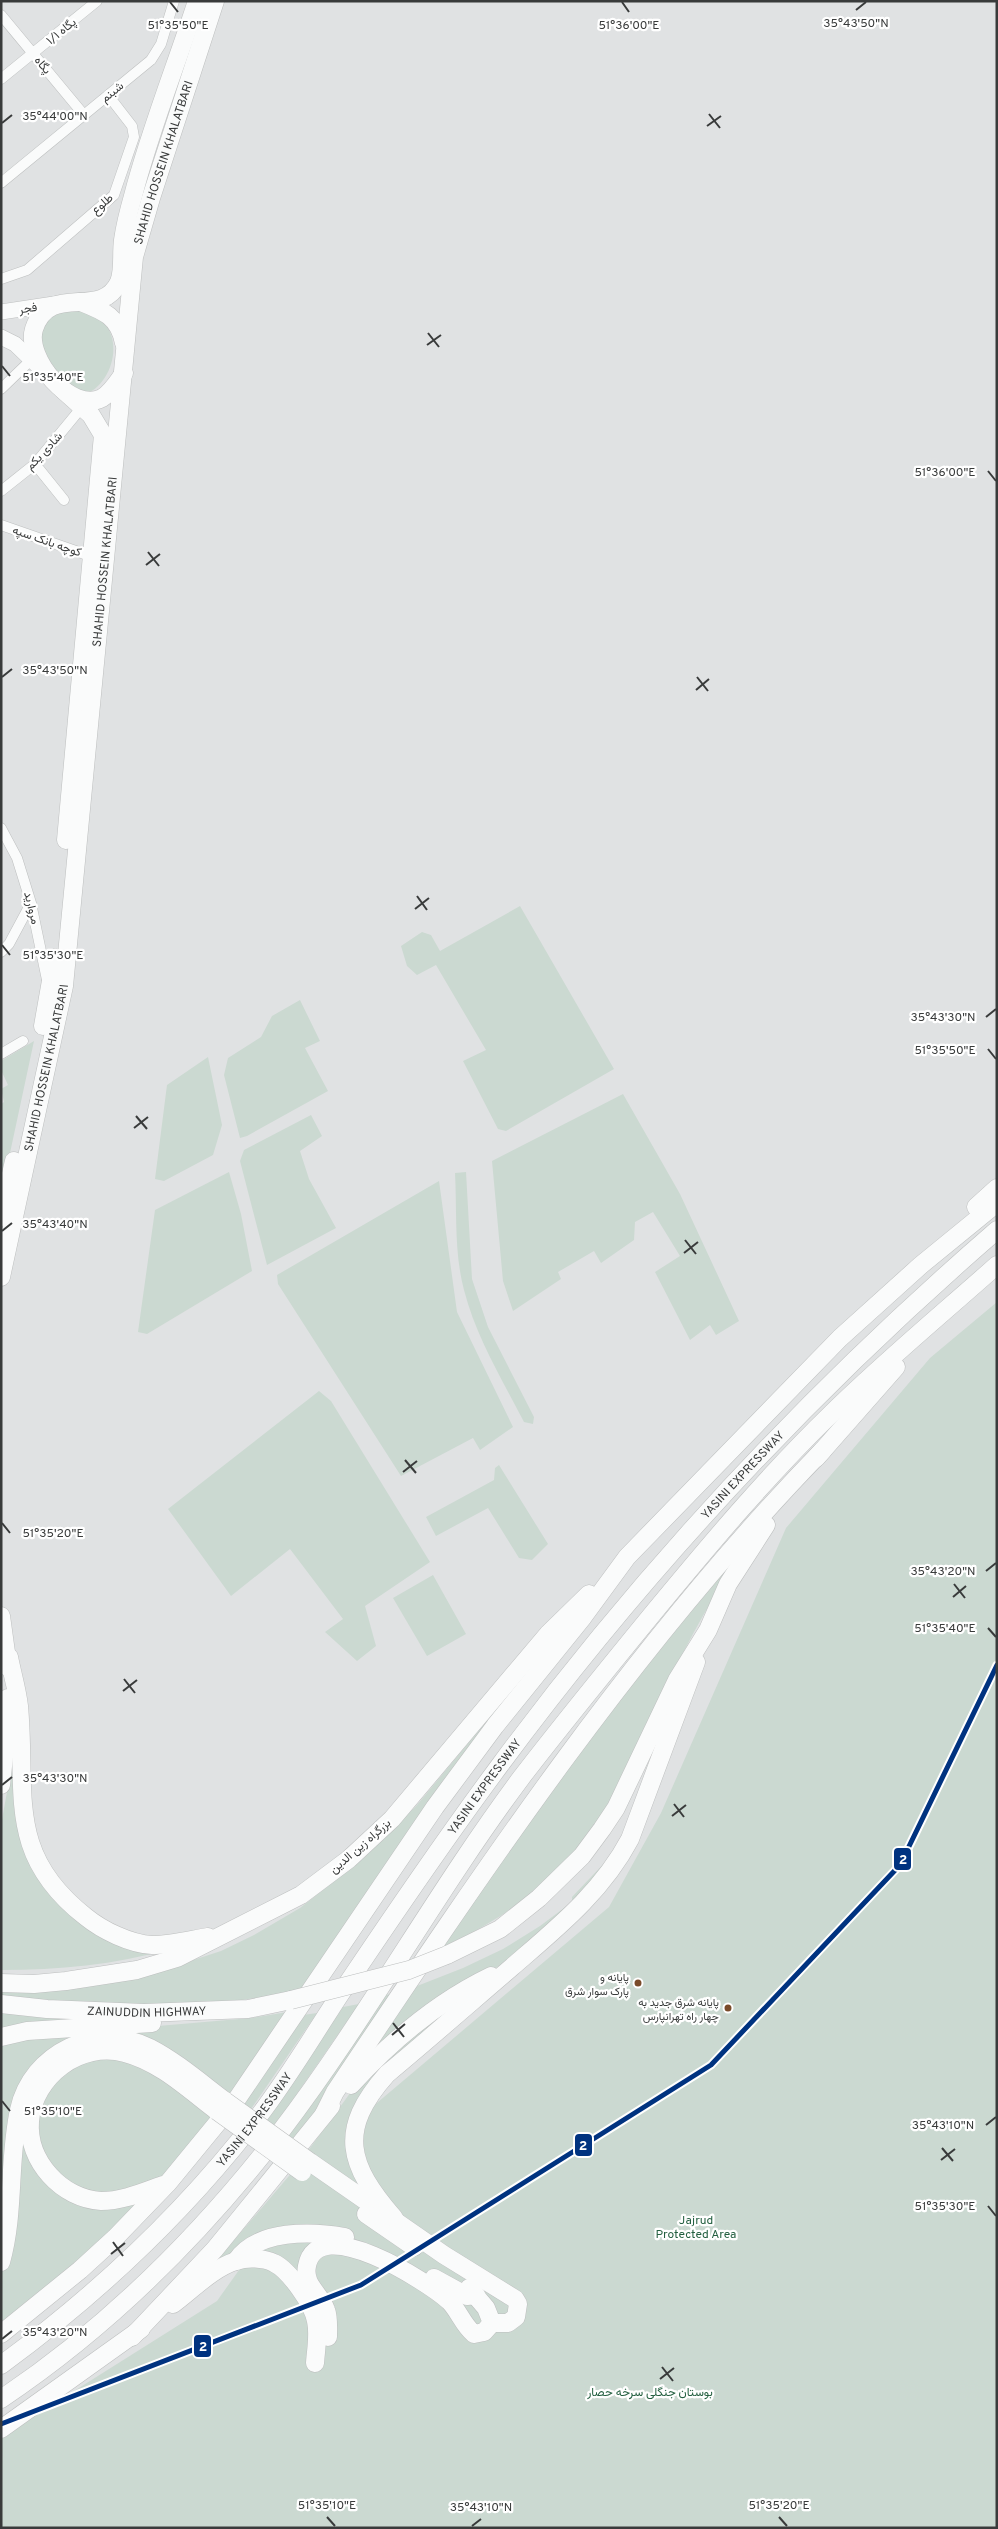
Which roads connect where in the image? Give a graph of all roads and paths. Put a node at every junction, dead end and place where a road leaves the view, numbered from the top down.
1 (97, 1) edge
2 (174, 1) edge
3 (197, 1) edge
4 (215, 1) edge
5 (1, 15) edge
6 (33, 53) junction
7 (1, 79) edge
8 (108, 95) junction
9 (84, 115) junction
10 (1, 183) edge
11 (1, 279) edge
12 (81, 302) junction
13 (54, 304) junction
14 (1, 312) edge
15 (1, 336) edge
16 (126, 354) junction
17 (31, 360) junction
18 (124, 373) junction
19 (47, 374) junction
20 (1, 389) edge
21 (62, 389) junction
22 (82, 407) junction
23 (35, 464) junction
24 (1, 492) edge
25 (64, 500) dead end
26 (1, 525) edge
27 (93, 557) junction
28 (1, 828) edge
29 (31, 903) junction
30 (1, 952) edge
31 (49, 992) junction
32 (23, 1042) dead end
33 (1, 1054) edge
34 (995, 1192) edge
35 (1, 1217) edge
36 (997, 1230) edge
37 (997, 1265) edge
38 (997, 1275) edge
39 (1, 1277) edge
40 (942, 1314) junction
41 (927, 1327) junction
42 (823, 1450) junction
43 (627, 1557) junction
44 (1, 1616) edge
45 (708, 1630) junction
46 (9, 1657) junction
47 (1, 1785) edge
48 (224, 1936) junction
49 (512, 1967) junction
50 (1, 1983) edge
51 (1, 2004) edge
52 (248, 2009) junction
53 (1, 2037) edge
54 (221, 2106) junction
55 (324, 2114) junction
56 (306, 2167) junction
57 (168, 2183) junction
58 (394, 2218) junction
59 (236, 2261) junction
60 (1, 2262) edge
61 (476, 2295) junction
62 (492, 2323) junction
63 (1, 2334) edge
64 (132, 2337) junction
65 (1, 2365) edge
66 (1, 2399) edge
67 (1, 2429) edge

1 - 6 street, پگاه ۱/۱
2 - 8 street, شبنم
3 - 12 highway, SHAHID HOSSEIN KHALATBARI
4 - 16 highway, SHAHID HOSSEIN KHALATBARI
5 - 6 street, پگاه
6 - 7 street, پگاه ۱/۱
6 - 9 street, پگاه
8 - 9 street, شبنم
8 - 11 street, طلوع
9 - 10 street, شبنم
12 - 13 highway
12 - 16 highway
13 - 14 main road, فجر
13 - 19 highway
15 - 17 main road
16 - 18 highway, SHAHID HOSSEIN KHALATBARI
17 - 19 main road
17 - 20 street
18 - 21 highway
18 - 39 highway, SHAHID HOSSEIN KHALATBARI
19 - 21 highway
21 - 22 highway, SHAHID HOSSEIN KHALATBARI
22 - 23 street, شادی یکم
22 - 27 highway, SHAHID HOSSEIN KHALATBARI
23 - 24 street, شادی یکم
23 - 25 street
26 - 27 street, کوچه بانک سپه
27 - 31 highway, SHAHID HOSSEIN KHALATBARI
28 - 29 street, مروارید
29 - 30 street
29 - 31 street, مروارید
31 - 35 highway, SHAHID HOSSEIN KHALATBARI
32 - 33 street
34 - 43 highway
36 - 65 highway, YASINI EXPRESSWAY
37 - 40 highway, YASINI EXPRESSWAY
38 - 40 highway
40 - 41 highway, YASINI EXPRESSWAY
41 - 42 highway
41 - 66 highway, YASINI EXPRESSWAY
42 - 45 highway
42 - 55 highway
43 - 48 highway, بزرگراه زین الدین
43 - 57 highway
44 - 46 highway
45 - 49 highway
45 - 52 highway, ZAINUDDIN HIGHWAY, bridge
46 - 47 highway
46 - 48 highway
48 - 50 highway, بزرگراه زین الدین
49 - 55 highway
49 - 58 highway
51 - 52 highway, ZAINUDDIN HIGHWAY
52 - 53 highway
54 - 56 highway, bridge
54 - 57 highway
54 - 60 highway
55 - 64 highway
56 - 58 highway
56 - 61 highway
57 - 63 highway
58 - 62 highway
59 - 61 highway
59 - 62 highway
59 - 64 highway
61 - 62 highway
64 - 67 highway

